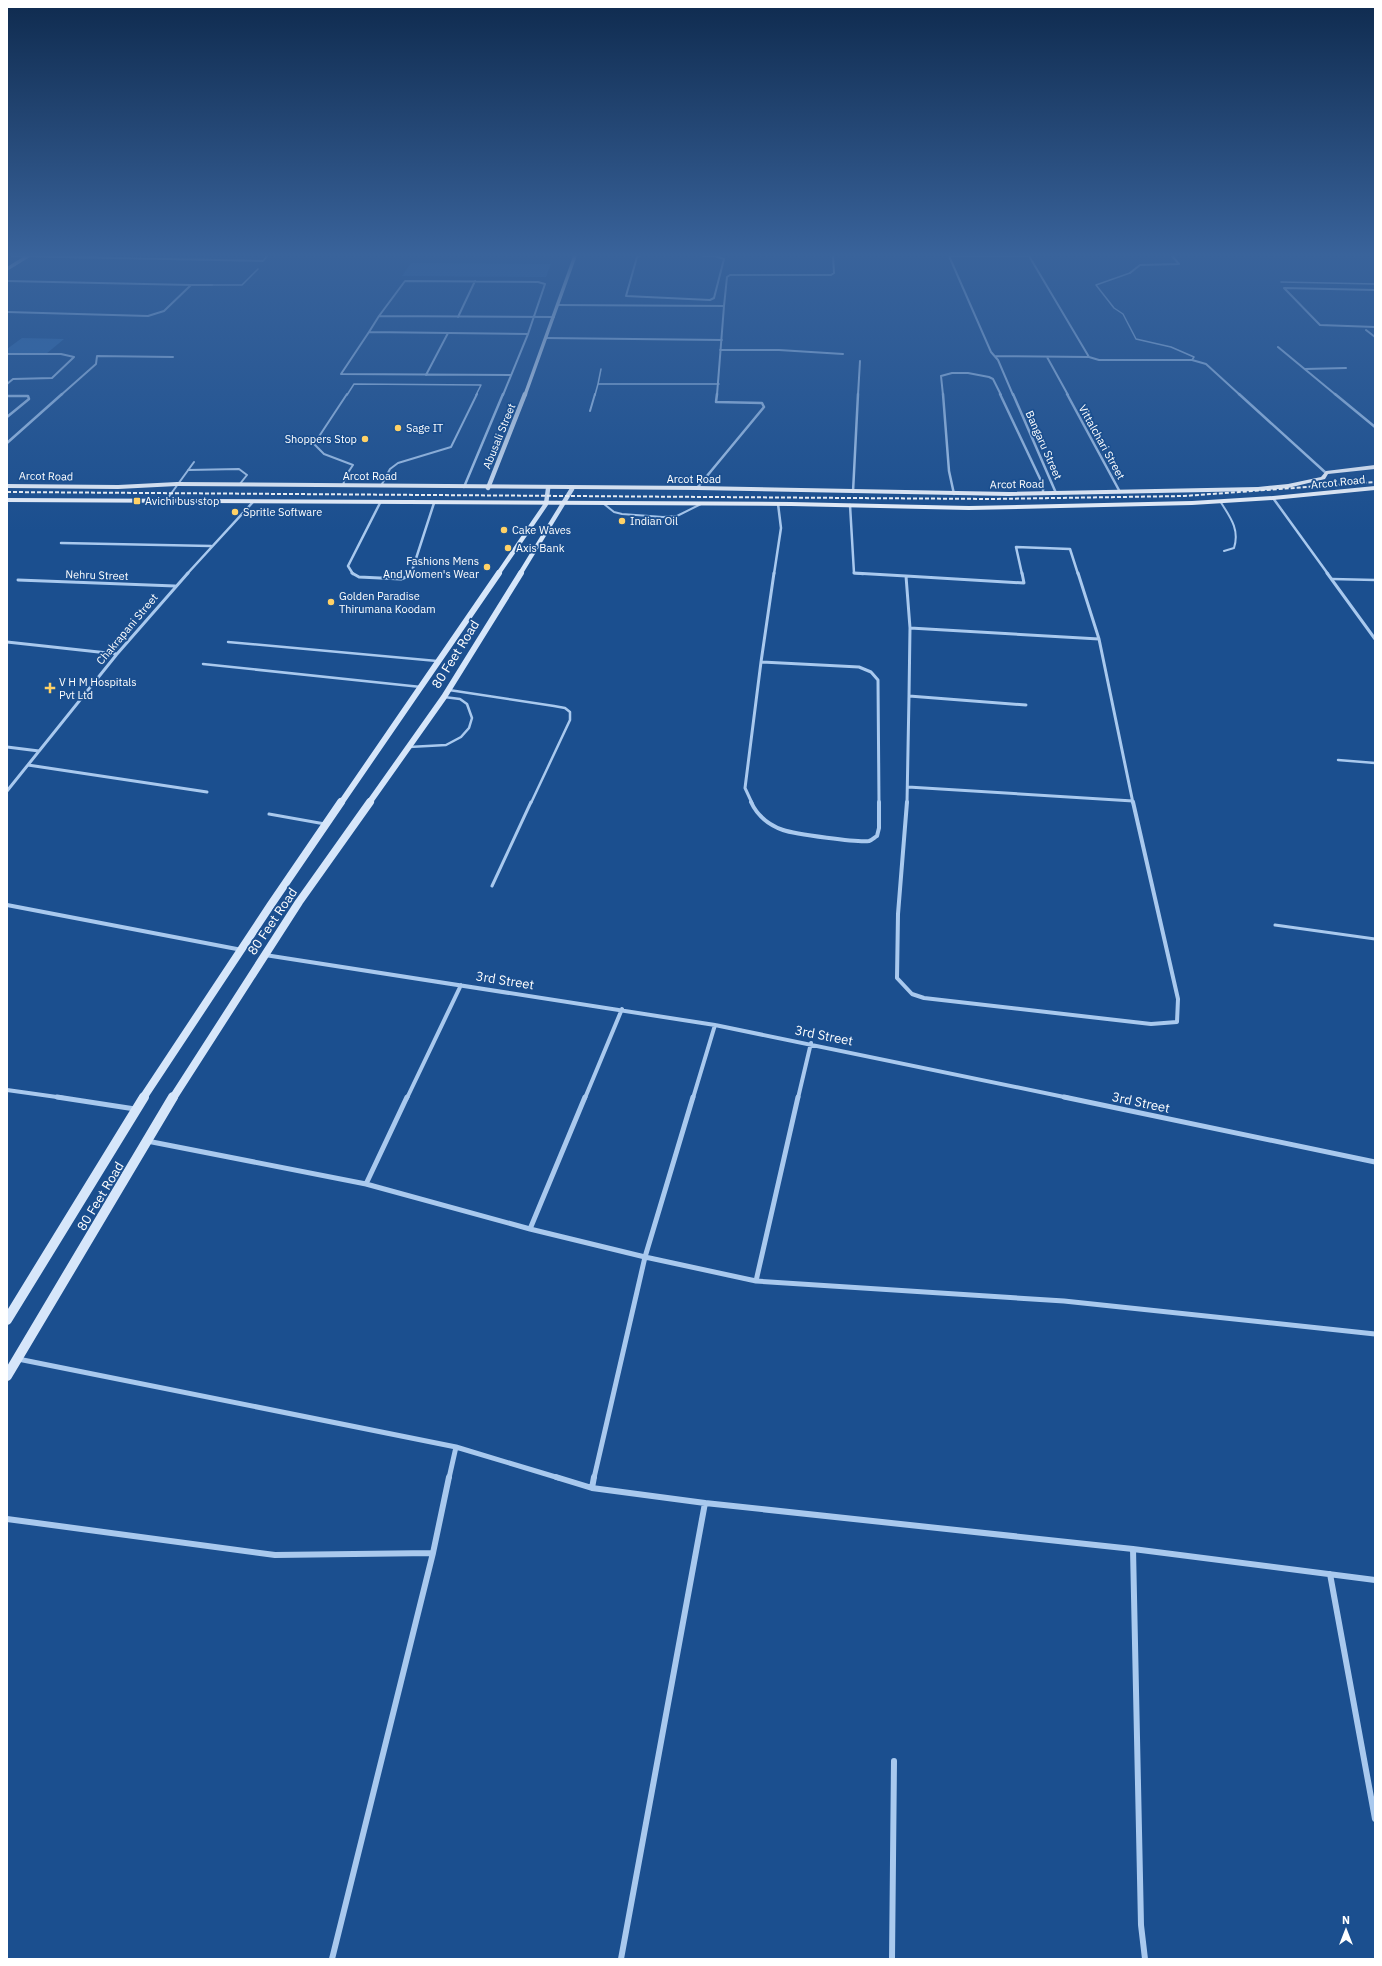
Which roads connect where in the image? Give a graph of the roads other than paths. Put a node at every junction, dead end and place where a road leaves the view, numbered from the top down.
1 (359, 348) edge
2 (440, 348) edge
3 (522, 348) edge
4 (542, 348) edge
5 (989, 348) edge
6 (1084, 348) edge
7 (1173, 348) edge
8 (1279, 348) edge
9 (720, 350) joint
10 (7, 354) edge
11 (843, 354) dead end
12 (995, 356) junction
13 (173, 357) dead end
14 (1047, 357) junction
15 (1089, 357) junction
16 (1192, 360) junction
17 (860, 361) dead end
18 (1346, 368) dead end
19 (601, 369) dead end
20 (1305, 369) junction
21 (426, 375) junction
22 (511, 375) junction
23 (7, 384) edge
24 (598, 384) junction
25 (719, 384) junction
26 (7, 396) edge
27 (590, 411) dead end
28 (7, 417) edge
29 (1375, 428) edge
30 (7, 443) edge
31 (194, 462) dead end
32 (1375, 468) edge
33 (188, 470) junction
34 (1326, 472) junction
35 (177, 484) junction
36 (7, 486) edge
37 (238, 486) junction
38 (343, 486) junction
39 (381, 486) junction
40 (464, 487) junction
41 (488, 488) junction
42 (697, 488) junction
43 (1375, 488) edge
44 (548, 489) junction
45 (572, 489) junction
46 (853, 492) junction
47 (1120, 492) junction
48 (1043, 493) junction
49 (1056, 493) junction
50 (954, 494) junction
51 (1273, 498) junction
52 (7, 500) edge
53 (1220, 501) junction
54 (165, 502) junction
55 (252, 502) junction
56 (380, 503) junction
57 (434, 503) junction
58 (546, 504) junction
59 (562, 504) junction
60 (604, 504) junction
61 (700, 504) junction
62 (778, 504) junction
63 (850, 505) junction
64 (61, 543) dead end
65 (211, 546) junction
66 (1224, 551) dead end
67 (906, 576) junction
68 (1332, 579) junction
69 (18, 580) dead end
70 (1375, 580) edge
71 (175, 586) junction
72 (910, 628) junction
73 (1099, 639) junction
74 (1375, 639) edge
75 (7, 642) edge
76 (228, 642) dead end
77 (117, 654) junction
78 (439, 661) junction
79 (761, 662) junction
80 (203, 664) dead end
81 (421, 687) junction
82 (448, 690) junction
83 (909, 696) junction
84 (444, 697) junction
85 (1026, 704) dead end
86 (7, 747) edge
87 (408, 747) junction
88 (39, 751) junction
89 (1338, 760) dead end
90 (1375, 763) edge
91 (28, 765) junction
92 (908, 787) junction
93 (7, 791) edge
94 (207, 792) dead end
95 (1133, 801) junction
96 (269, 814) dead end
97 (326, 824) junction
98 (492, 886) dead end
99 (7, 905) edge
100 (1275, 925) dead end
101 (1375, 939) edge
102 (242, 950) junction
103 (265, 955) junction
104 (461, 985) junction
105 (622, 1009) junction
106 (715, 1025) junction
107 (811, 1043) junction
108 (7, 1090) edge
109 (136, 1109) junction
110 (147, 1141) junction
111 (1375, 1162) edge
112 (366, 1184) junction
113 (530, 1229) junction
114 (645, 1257) junction
115 (756, 1281) junction
116 (7, 1320) edge
117 (1375, 1334) edge
118 (17, 1359) junction
119 (7, 1376) edge
120 (456, 1447) junction
121 (592, 1488) junction
122 (705, 1503) junction
123 (7, 1519) edge
124 (1133, 1549) junction
125 (433, 1553) junction
126 (1330, 1574) junction
127 (1375, 1580) edge
128 (894, 1761) dead end
129 (1375, 1819) edge
130 (332, 1959) edge
131 (622, 1959) edge
132 (892, 1959) edge
133 (1145, 1959) edge

1 - 21 street
2 - 21 street
3 - 22 street
4 - 41 street, Abusali Street
5 - 12 street, Bangaru Street
6 - 15 street
7 - 16 lane
8 - 20 street
9 - 11 street
9 - 25 street
10 - 23 street
12 - 14 street
12 - 49 street, Bangaru Street
13 - 30 street
14 - 15 street
14 - 47 street, Vittalchari Street
15 - 16 street
16 - 34 street
17 - 46 street
18 - 20 street
19 - 24 lane
20 - 29 street
21 - 22 street
22 - 40 street
24 - 25 lane
24 - 27 lane
25 - 42 street
26 - 28 street
31 - 33 lane
32 - 34 main road, Arcot Road
33 - 35 lane
33 - 37 lane
34 - 47 main road, Arcot Road
35 - 36 main road, Arcot Road
35 - 37 main road, Arcot Road
35 - 54 lane
37 - 38 main road, Arcot Road
38 - 39 main road, Arcot Road
38 - 39 lane
39 - 40 main road, Arcot Road
40 - 41 main road, Arcot Road
41 - 44 main road, Arcot Road
42 - 45 main road, Arcot Road
42 - 46 main road, Arcot Road
43 - 51 main road, Arcot Road
44 - 45 main road, Arcot Road
44 - 58 street, 80 Feet Road
45 - 59 street, 80 Feet Road
46 - 50 main road, Arcot Road
47 - 49 main road, Arcot Road
48 - 49 main road, Arcot Road
48 - 50 main road, Arcot Road
48 - 50 street
51 - 53 main road, Arcot Road
51 - 68 street
52 - 54 main road, Arcot Road
53 - 63 main road, Arcot Road
53 - 66 lane
54 - 55 main road, Arcot Road
55 - 56 main road, Arcot Road
55 - 65 street, Chakrapani Street
56 - 57 main road, Arcot Road
56 - 57 street
57 - 58 main road, Arcot Road
58 - 59 main road, Arcot Road
58 - 78 street, 80 Feet Road
59 - 60 main road, Arcot Road
59 - 82 street, 80 Feet Road
60 - 61 main road, Arcot Road
60 - 61 lane
61 - 62 main road, Arcot Road
62 - 63 main road, Arcot Road
62 - 79 street
63 - 67 street
64 - 65 street
65 - 71 street, Chakrapani Street
67 - 72 street
67 - 73 street
68 - 70 lane
68 - 74 street
69 - 71 street, Nehru Street
71 - 77 street, Chakrapani Street
72 - 73 street
72 - 83 street
73 - 95 street
75 - 77 street
76 - 78 lane
77 - 88 street, Chakrapani Street
78 - 81 street, 80 Feet Road
79 - 79 street
80 - 81 lane
81 - 97 street, 80 Feet Road
82 - 84 street, 80 Feet Road
82 - 98 lane
83 - 85 street
83 - 92 street
84 - 87 street, 80 Feet Road
84 - 87 lane
86 - 88 street
87 - 103 street, 80 Feet Road
88 - 91 street, Chakrapani Street
89 - 90 lane
91 - 93 street, Chakrapani Street
91 - 94 street
92 - 95 street
92 - 95 street
96 - 97 lane
97 - 102 street, 80 Feet Road
99 - 102 street
100 - 101 lane
102 - 109 street, 80 Feet Road
103 - 104 street, 3rd Street
103 - 110 street, 80 Feet Road
104 - 105 street, 3rd Street
104 - 112 street
105 - 106 street, 3rd Street
105 - 113 street
106 - 107 street, 3rd Street
106 - 114 street
107 - 111 street, 3rd Street
107 - 115 street
108 - 109 street
109 - 116 street, 80 Feet Road
110 - 112 street
110 - 118 street, 80 Feet Road
112 - 113 street
113 - 114 street
114 - 115 street
114 - 121 street
115 - 117 street
118 - 119 street, 80 Feet Road
118 - 120 street
120 - 121 street
120 - 125 street
121 - 122 street
122 - 124 street
122 - 131 street
123 - 125 street
124 - 126 street
124 - 133 street
125 - 130 street
126 - 127 street
126 - 129 street
128 - 132 street

